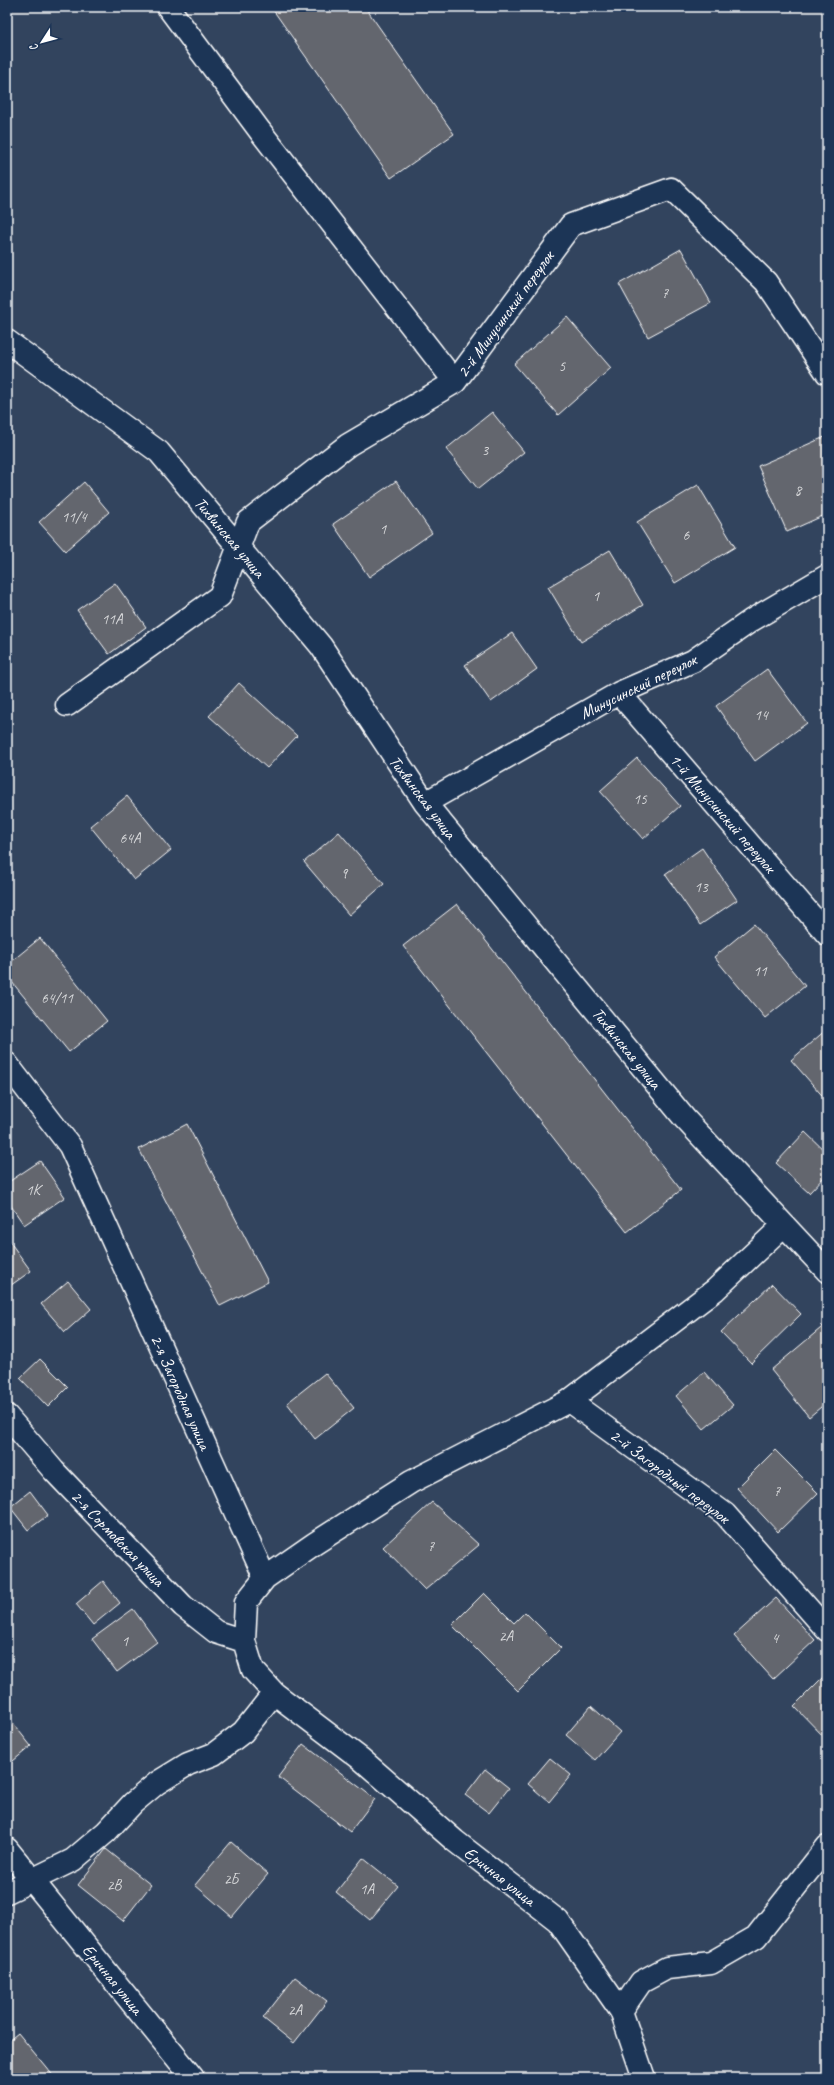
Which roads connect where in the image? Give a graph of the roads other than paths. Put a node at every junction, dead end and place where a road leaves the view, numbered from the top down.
1 (168, 7) edge
2 (7, 341) edge
3 (827, 373) edge
4 (454, 382) junction
5 (237, 547) junction
6 (827, 576) edge
7 (619, 692) junction
8 (67, 705) dead end
9 (425, 803) junction
10 (827, 934) edge
11 (7, 1064) edge
12 (784, 1225) junction
13 (827, 1271) edge
14 (569, 1401) junction
15 (7, 1416) edge
16 (265, 1578) junction
17 (827, 1630) edge
18 (244, 1641) junction
19 (274, 1693) junction
20 (827, 1847) edge
21 (7, 1849) edge
22 (32, 1879) junction
23 (7, 1892) edge
24 (621, 2011) junction
25 (193, 2078) edge
26 (644, 2078) edge

1 - 4 street
2 - 5 street, Тихвинская улица
3 - 4 street, 2-й Минусинский переулок
4 - 5 street, 2-й Минусинский переулок
5 - 8 street, 2-й Минусинский переулок
5 - 9 street, Тихвинская улица
6 - 7 street, Минусинский переулок
7 - 9 street, Минусинский переулок
7 - 10 street, 1-й Минусинский переулок
9 - 12 street, Тихвинская улица
11 - 16 street, 2-я Загородная улица
12 - 13 street, Тихвинская улица
12 - 14 street
14 - 16 street
14 - 17 street, 2-й Загородный переулок
15 - 18 street, 2-я Сормовская улица
16 - 18 street
18 - 19 street
19 - 22 street
19 - 24 street, Еричная улица
20 - 24 street
21 - 22 street, Еричная улица
22 - 23 street
22 - 25 street, Еричная улица
24 - 26 street, Еричная улица

